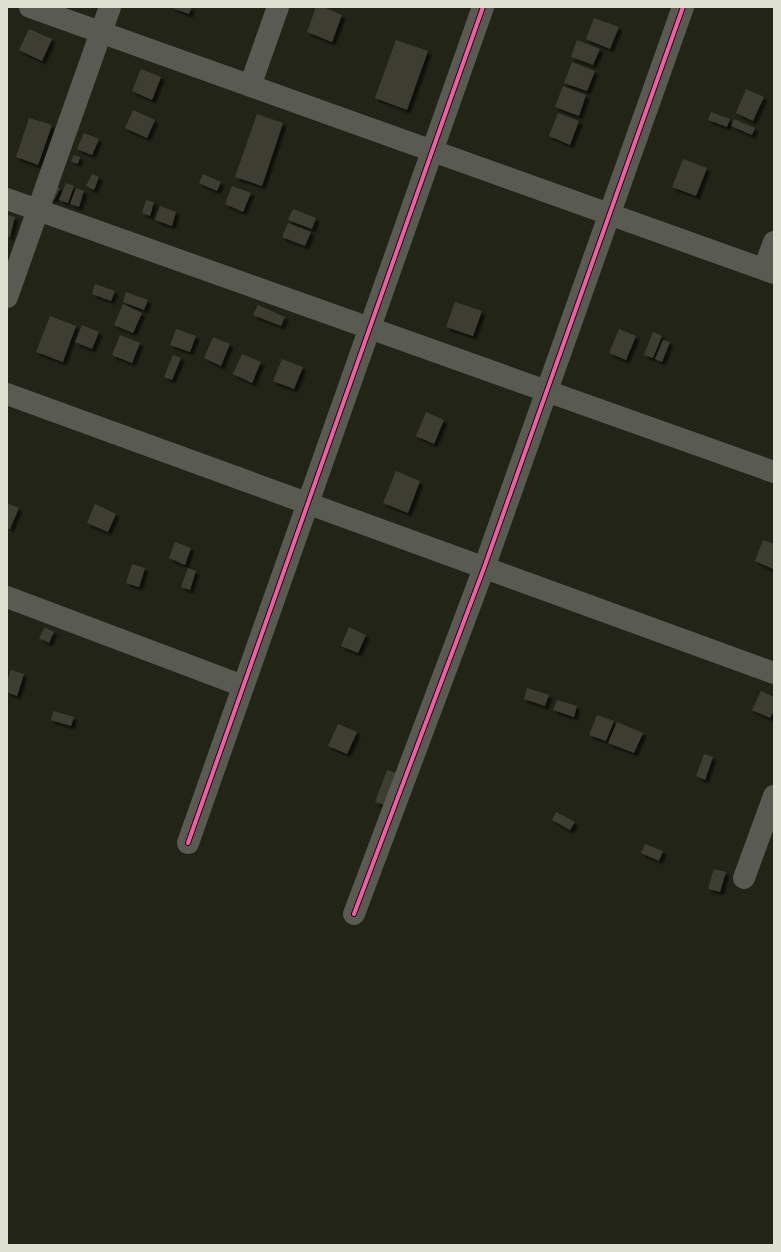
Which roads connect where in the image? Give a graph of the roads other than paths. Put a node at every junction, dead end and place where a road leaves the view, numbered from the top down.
1 (30, 7) edge
2 (110, 7) edge
3 (278, 7) edge
4 (483, 7) edge
5 (683, 7) edge
6 (101, 32) junction
7 (250, 86) junction
8 (432, 151) junction
9 (7, 198) edge
10 (38, 210) junction
11 (609, 214) junction
12 (774, 242) edge
13 (769, 271) edge
14 (7, 296) edge
15 (370, 328) junction
16 (547, 391) junction
17 (7, 394) edge
18 (774, 472) edge
19 (308, 503) junction
20 (484, 568) junction
21 (7, 597) edge
22 (774, 673) edge
23 (243, 686) junction
24 (774, 796) edge
25 (188, 843) dead end
26 (744, 878) dead end
27 (354, 914) dead end

1 - 6 street
2 - 6 street
3 - 7 street
4 - 8 street
5 - 11 street
6 - 7 street
6 - 10 street
7 - 8 street
8 - 11 street
8 - 15 street
9 - 10 street
10 - 14 street
10 - 15 street
11 - 13 street
11 - 16 street
12 - 13 street
15 - 16 street
15 - 19 street
16 - 18 street
16 - 20 street
17 - 19 street
19 - 20 street
19 - 23 street
20 - 22 street
20 - 27 street
21 - 23 street
23 - 25 street
24 - 26 street

